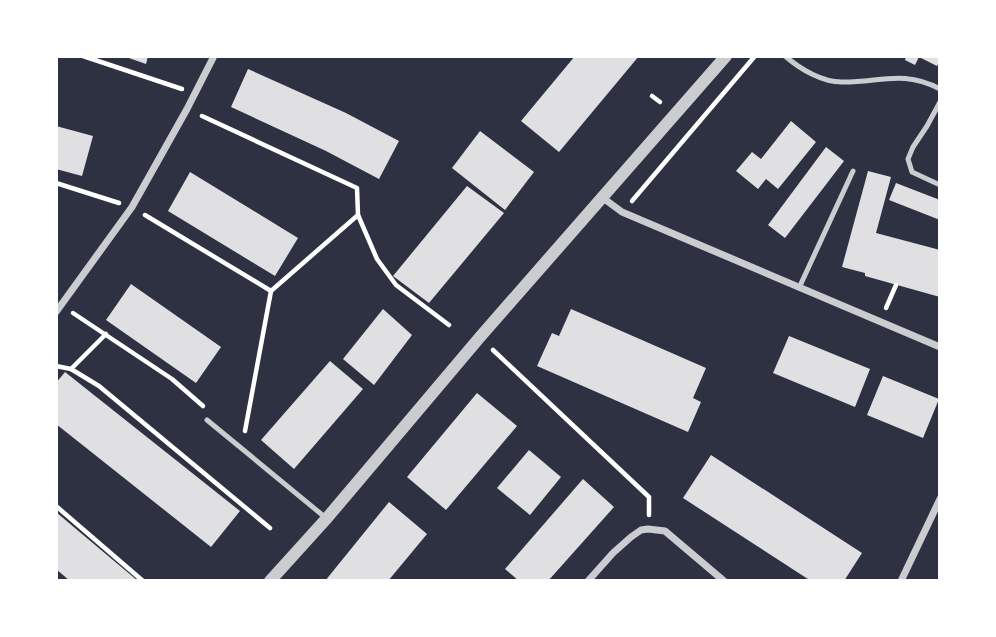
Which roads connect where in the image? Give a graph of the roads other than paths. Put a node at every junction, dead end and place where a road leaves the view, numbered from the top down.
1 (214, 56) edge
2 (726, 56) edge
3 (785, 56) edge
4 (940, 89) edge
5 (940, 102) edge
6 (853, 171) dead end
7 (940, 185) edge
8 (603, 198) junction
9 (799, 288) junction
10 (59, 309) edge
11 (940, 347) edge
12 (207, 420) road end
13 (940, 499) edge
14 (327, 519) junction
15 (271, 581) edge
16 (588, 581) edge
17 (724, 581) edge
18 (901, 581) edge

1 - 10 street
2 - 8 street
3 - 4 lane
5 - 7 lane
6 - 9 lane
8 - 9 street
8 - 14 street
9 - 11 street
12 - 14 lane
13 - 18 street
14 - 15 street
16 - 17 street

